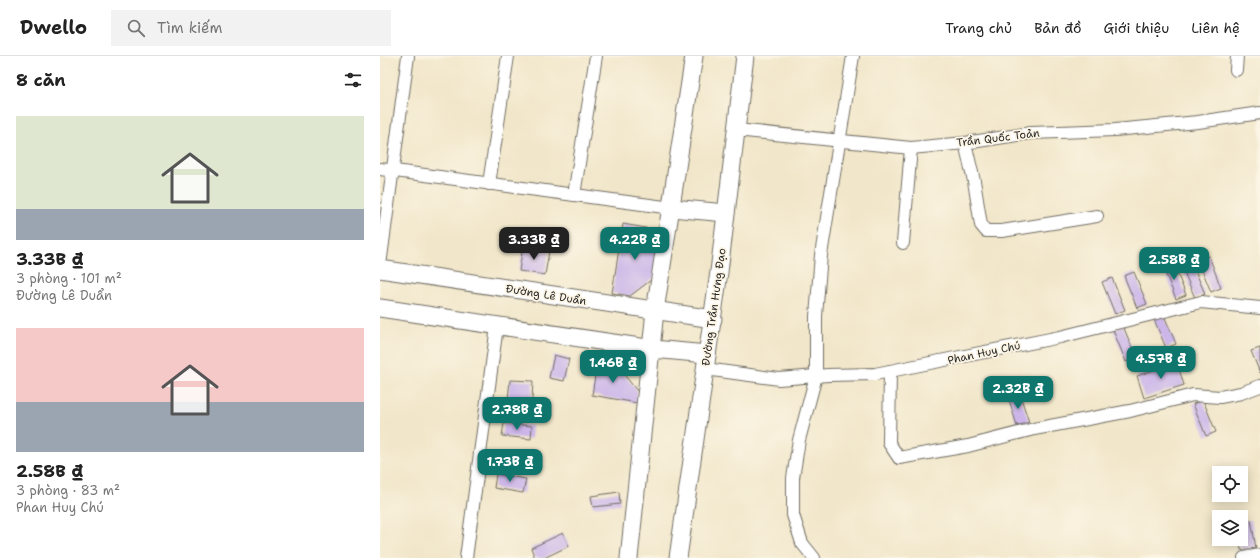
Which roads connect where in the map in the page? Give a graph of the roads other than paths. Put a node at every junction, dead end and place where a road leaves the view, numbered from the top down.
1 (408, 56) edge
2 (508, 56) edge
3 (596, 56) edge
4 (694, 56) edge
5 (745, 56) edge
6 (853, 56) edge
7 (1237, 56) edge
8 (1236, 70) dead end
9 (1260, 113) edge
10 (736, 130) junction
11 (839, 140) junction
12 (965, 143) junction
13 (912, 148) junction
14 (380, 169) edge
15 (393, 171) junction
16 (489, 184) junction
17 (574, 195) junction
18 (672, 208) junction
19 (726, 212) junction
20 (1098, 216) dead end
21 (903, 243) dead end
22 (380, 265) edge
23 (380, 269) edge
24 (380, 308) edge
25 (1260, 308) edge
26 (655, 311) junction
27 (713, 319) junction
28 (498, 326) junction
29 (653, 349) junction
30 (706, 361) junction
31 (890, 371) junction
32 (816, 376) junction
33 (1260, 386) edge
34 (1260, 555) edge
35 (466, 558) edge
36 (629, 558) edge
37 (678, 558) edge
38 (814, 558) edge
39 (1244, 558) edge

1 - 15 street
2 - 16 street
3 - 17 street
4 - 18 main road
5 - 10 main road, Đường Trần Hưng Đạo
6 - 11 street
7 - 8 street
9 - 12 street, Trần Quốc Toản
10 - 11 street, Trần Quốc Toản
10 - 19 main road, Đường Trần Hưng Đạo
11 - 13 street, Trần Quốc Toản
11 - 32 street
12 - 13 street, Trần Quốc Toản
12 - 20 street
13 - 21 street
14 - 15 street
15 - 16 street
15 - 22 street
16 - 17 street
17 - 18 street
18 - 19 main road
18 - 26 main road
19 - 27 main road, Đường Trần Hưng Đạo
23 - 26 main road, Đường Lê Duẩn
24 - 28 main road
25 - 31 street, Phan Huy Chú
26 - 27 main road, Đường Lê Duẩn
26 - 29 main road
27 - 30 main road, Đường Trần Hưng Đạo
28 - 29 main road
28 - 35 street
29 - 30 main road
29 - 36 main road
30 - 32 street, Phan Huy Chú
30 - 37 main road, Đường Trần Hưng Đạo
31 - 32 street, Phan Huy Chú
31 - 33 street
32 - 38 street
34 - 39 street

